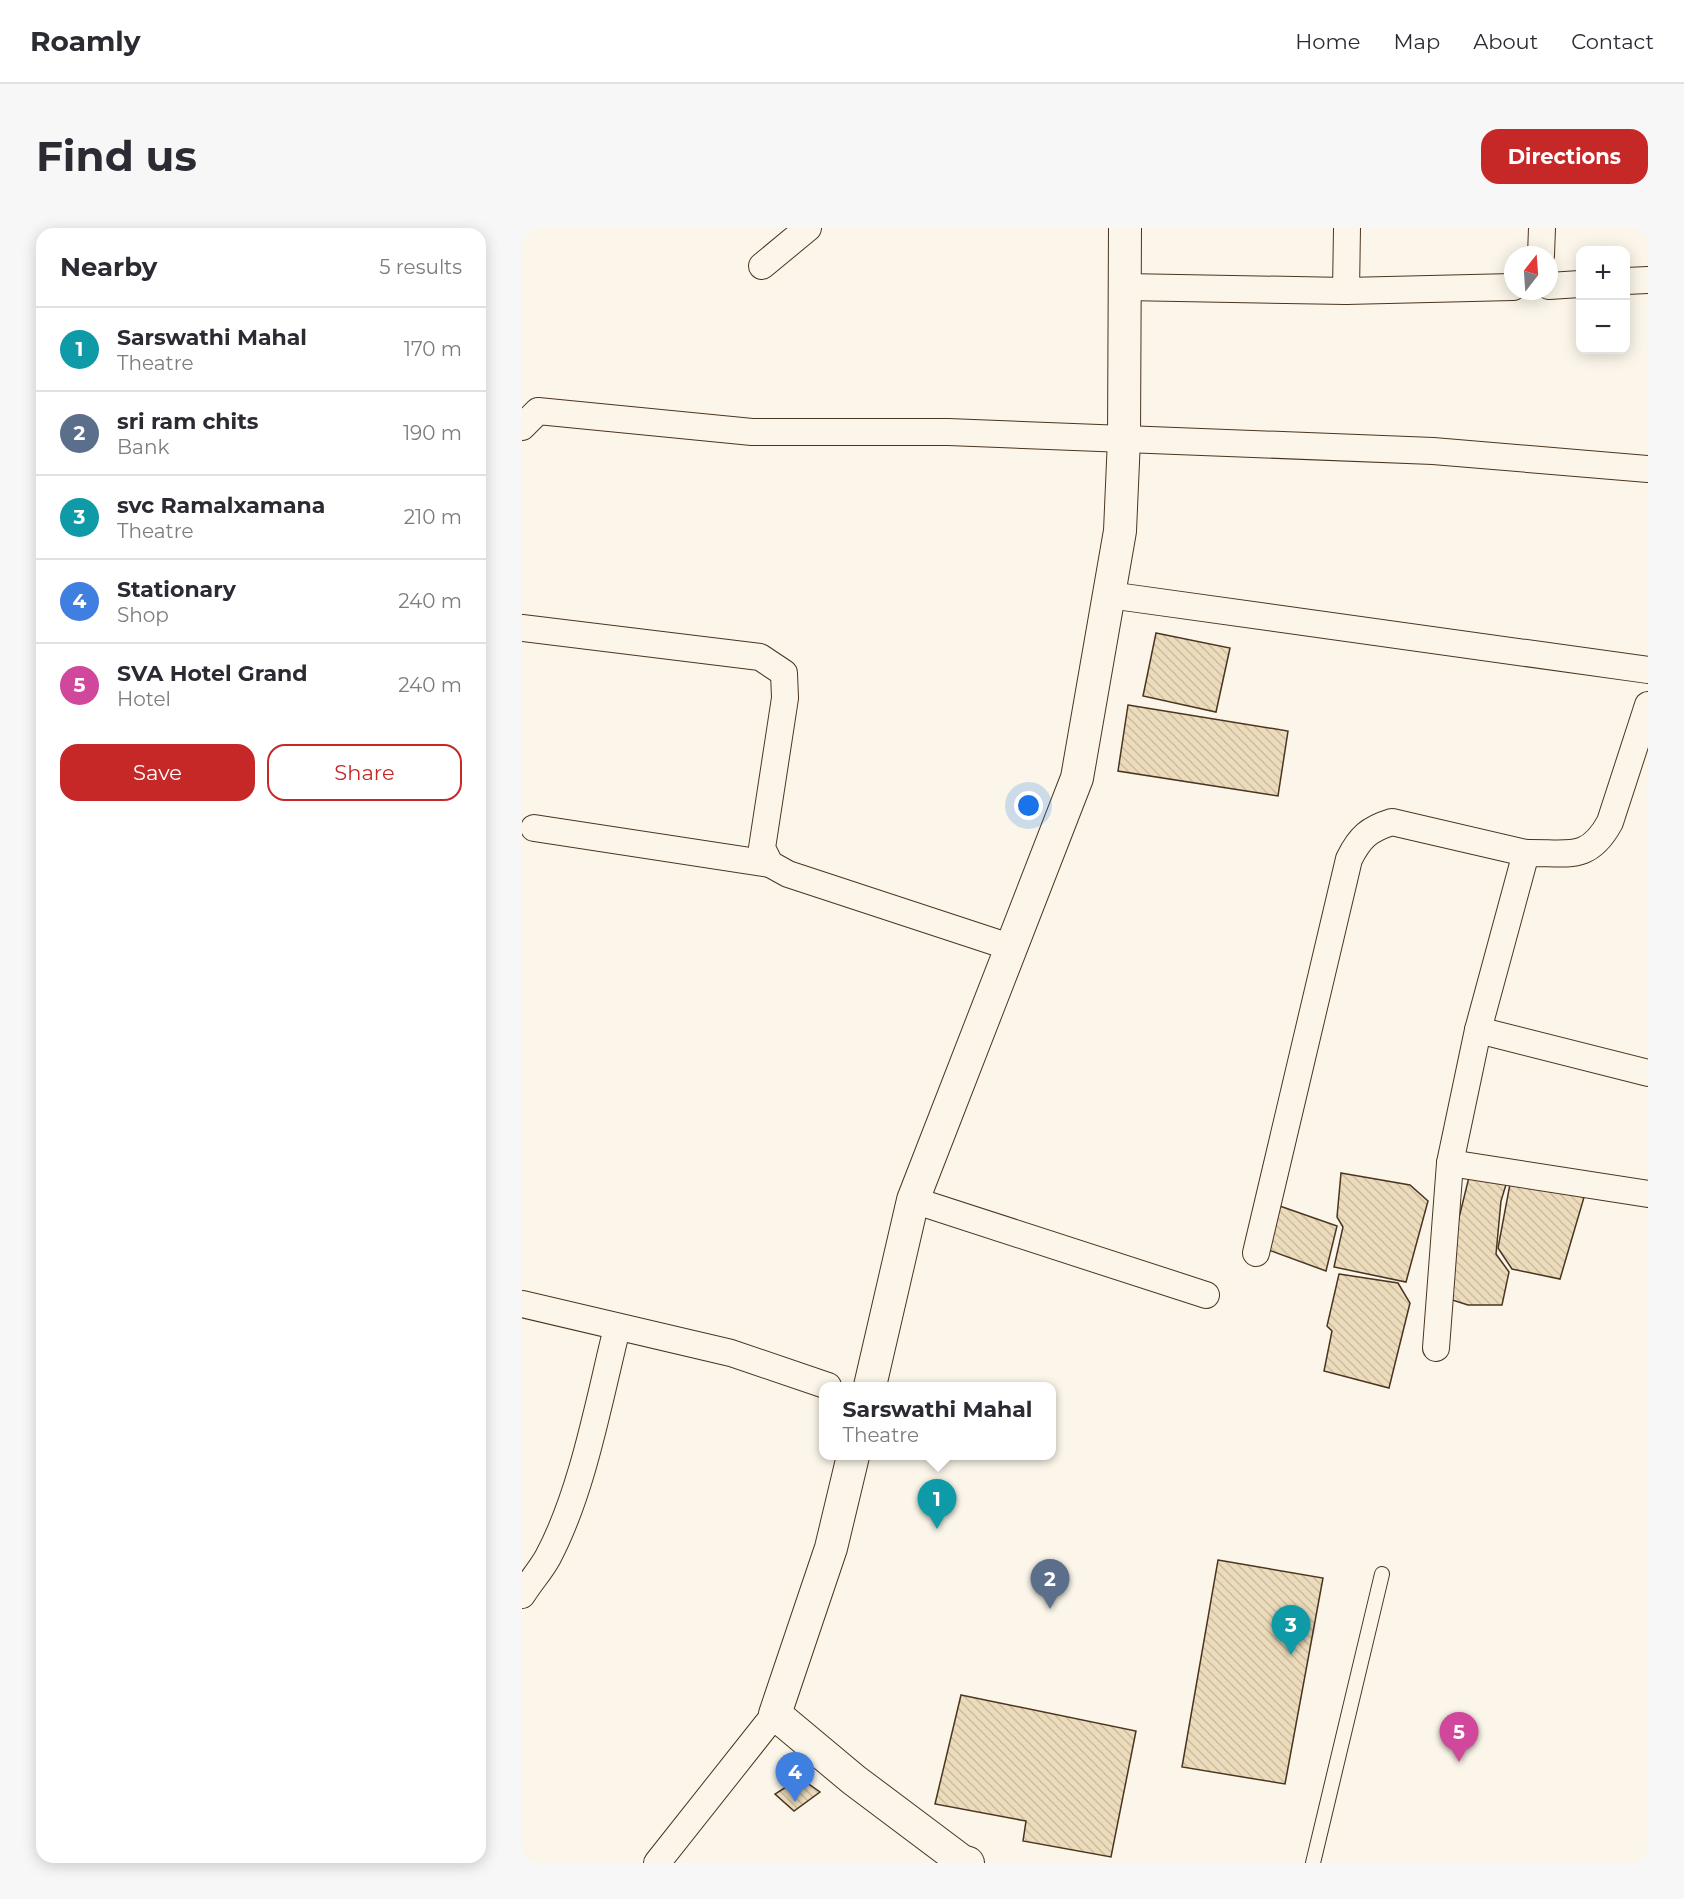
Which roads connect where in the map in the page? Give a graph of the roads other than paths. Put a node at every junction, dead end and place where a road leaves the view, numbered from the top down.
1 (808, 228) edge
2 (1125, 228) edge
3 (1347, 228) edge
4 (1542, 228) edge
5 (1541, 246) edge
6 (762, 266) dead end
7 (1648, 280) edge
8 (1630, 281) edge
9 (1576, 284) edge
10 (1558, 285) edge
11 (1125, 287) junction
12 (1504, 287) edge
13 (1346, 291) junction
14 (522, 427) edge
15 (1124, 440) junction
16 (1648, 469) edge
17 (1109, 595) junction
18 (522, 628) edge
19 (1648, 670) edge
20 (1648, 705) edge
21 (534, 828) dead end
22 (1526, 853) junction
23 (770, 864) junction
24 (1012, 948) junction
25 (1478, 1030) junction
26 (1648, 1073) edge
27 (1450, 1163) junction
28 (1648, 1194) edge
29 (913, 1200) junction
30 (1256, 1253) dead end
31 (1206, 1295) dead end
32 (522, 1304) edge
33 (617, 1328) junction
34 (1436, 1348) dead end
35 (871, 1382) edge
36 (819, 1383) edge
37 (853, 1460) edge
38 (1382, 1574) dead end
39 (522, 1595) edge
40 (775, 1714) junction
41 (964, 1862) edge
42 (657, 1863) edge
43 (1312, 1863) edge

1 - 6 street
2 - 11 street
3 - 13 street
4 - 5 street
7 - 8 street
9 - 10 street
11 - 13 street
11 - 15 street
12 - 13 street
14 - 15 street
15 - 16 street
15 - 17 street
17 - 19 street
17 - 24 street
18 - 23 street
20 - 22 street
21 - 23 street
22 - 25 street
22 - 30 street
23 - 24 street
24 - 29 street
25 - 26 street
25 - 27 street
27 - 28 street
27 - 34 street
29 - 31 street
29 - 35 street
32 - 33 street
33 - 36 street
33 - 39 street
37 - 40 street
38 - 43 lane
40 - 41 street
40 - 42 street

